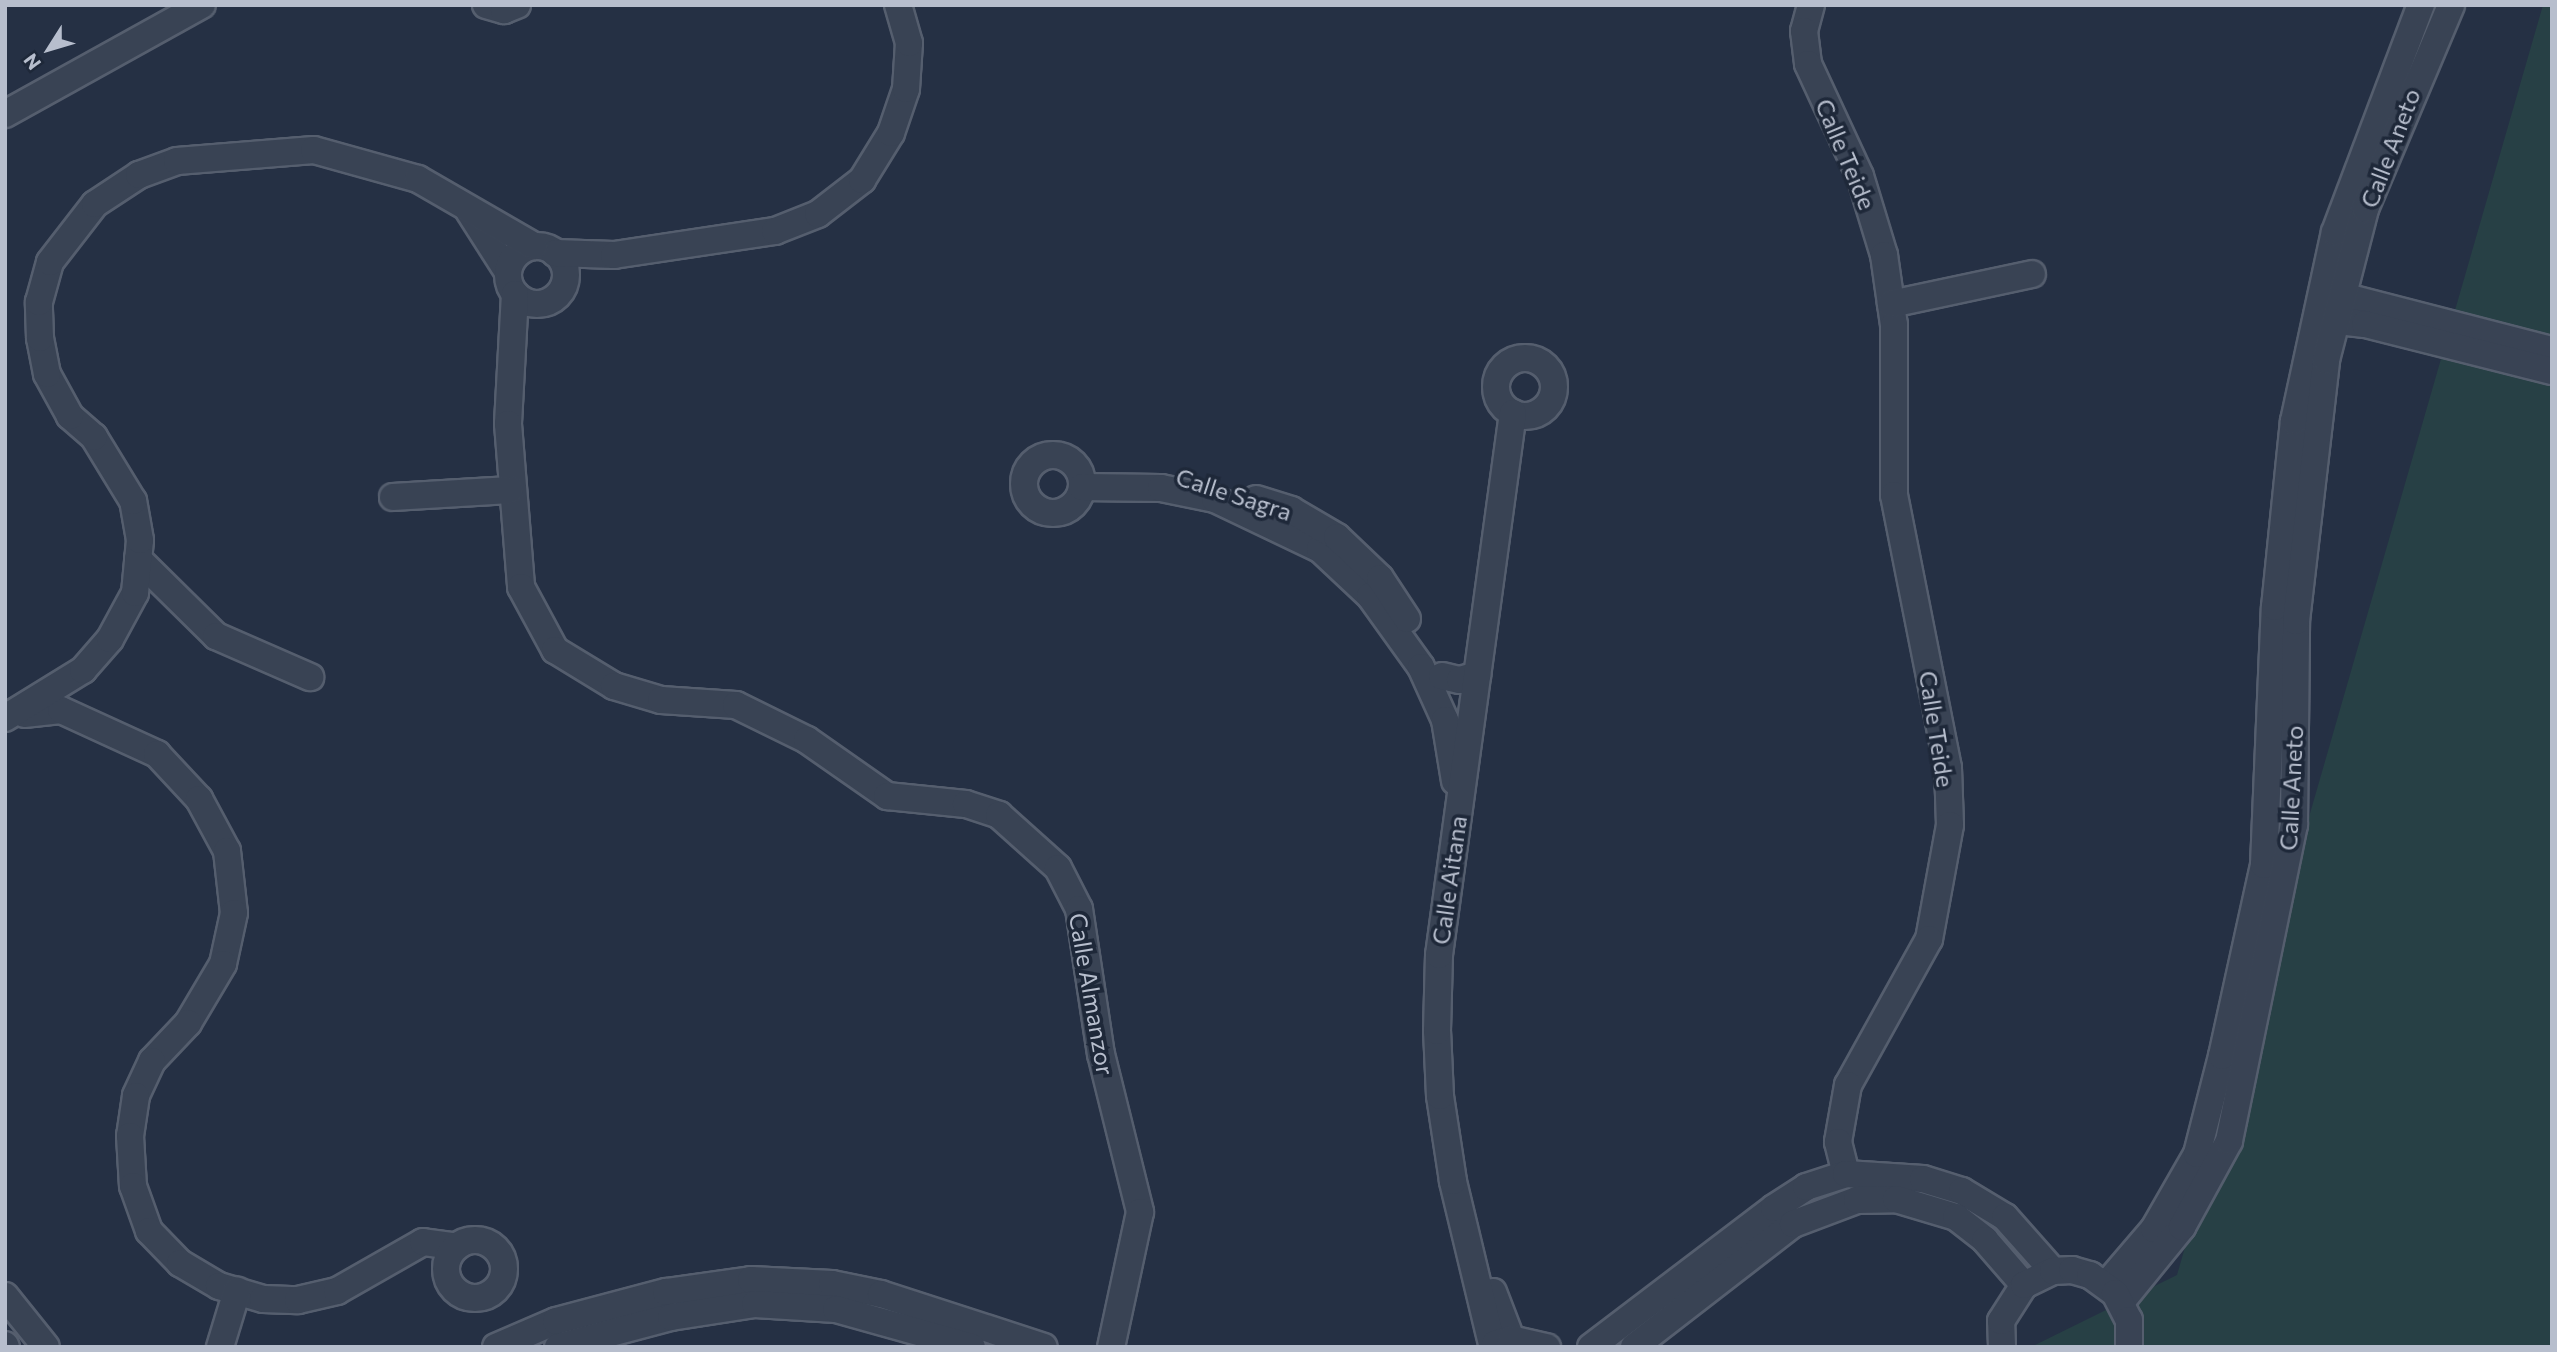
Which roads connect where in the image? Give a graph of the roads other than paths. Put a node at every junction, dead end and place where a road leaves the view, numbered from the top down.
1 (202, 5) edge
2 (486, 5) edge
3 (517, 5) edge
4 (898, 5) edge
5 (1811, 5) edge
6 (2421, 5) edge
7 (2451, 5) edge
8 (5, 114) edge
9 (461, 201) junction
10 (545, 250) junction
11 (614, 255) junction
12 (2032, 274) dead end
13 (511, 283) junction
14 (554, 295) junction
15 (1891, 304) junction
16 (2329, 306) junction
17 (2552, 350) edge
18 (514, 354) junction
19 (2552, 371) edge
20 (1521, 415) dead end
21 (1081, 481) dead end
22 (510, 490) junction
23 (393, 497) dead end
24 (138, 559) junction
25 (310, 677) dead end
26 (1462, 687) junction
27 (6, 716) edge
28 (1475, 736) junction
29 (1459, 807) junction
30 (1846, 1174) junction
31 (457, 1247) dead end
32 (2053, 1271) junction
33 (2024, 1285) junction
34 (237, 1291) junction
35 (2114, 1293) junction
36 (5, 1296) edge
37 (1497, 1343) edge
38 (46, 1347) edge
39 (220, 1347) edge
40 (496, 1347) edge
41 (558, 1347) edge
42 (972, 1347) edge
43 (1044, 1347) edge
44 (1111, 1347) edge
45 (1547, 1347) edge
46 (1591, 1347) edge
47 (1634, 1347) edge
48 (2001, 1347) edge
49 (2129, 1347) edge

1 - 8 street
2 - 3 street
4 - 11 street, Calle Almanzor
5 - 15 street, Calle Teide
6 - 16 street, Calle Aneto
7 - 16 street, Calle Aneto
9 - 10 street
9 - 13 street
9 - 24 street
10 - 11 street, Calle Almanzor
10 - 13 street
10 - 14 street
11 - 14 street, Calle Almanzor
12 - 15 street
13 - 14 street
13 - 18 street, Calle Almanzor
14 - 18 street, Calle Almanzor
15 - 30 street, Calle Teide
16 - 17 street
16 - 19 street
16 - 35 street, Calle Aneto
18 - 22 street, Calle Almanzor
20 - 26 street, Calle Aitana
21 - 26 street, Calle Sagra
22 - 23 street
22 - 44 street, Calle Almanzor
24 - 25 street
24 - 27 street
26 - 28 street, Calle Aitana
26 - 28 street, Calle Sagra
26 - 29 street, Calle Sagra
27 - 34 street
28 - 29 street, Calle Aitana
28 - 37 street, Calle Aitana
29 - 37 street, Calle Aitana
30 - 32 street
30 - 46 street
31 - 34 street
32 - 33 street
32 - 35 street
33 - 47 street
33 - 48 street
34 - 39 street
35 - 49 street
36 - 38 street
37 - 45 street
40 - 43 street
41 - 42 street

